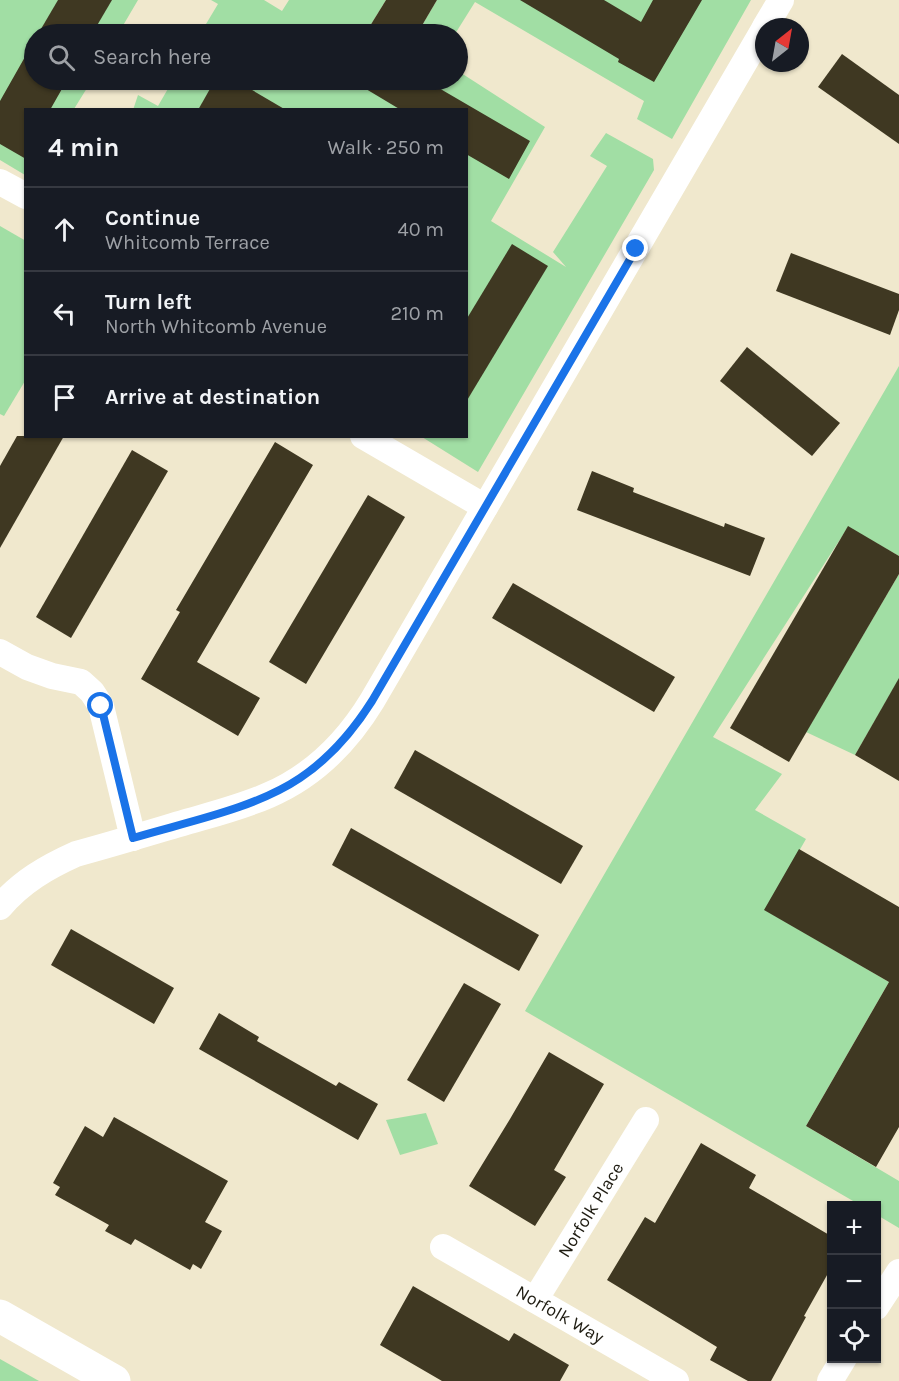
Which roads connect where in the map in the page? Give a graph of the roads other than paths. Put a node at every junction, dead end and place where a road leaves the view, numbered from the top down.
1 (781, 0) edge
2 (771, 18) edge
3 (755, 45) edge
4 (0, 182) edge
5 (24, 195) edge
6 (366, 438) edge
7 (485, 507) junction
8 (0, 652) edge
9 (133, 838) junction
10 (0, 907) edge
11 (646, 1120) dead end
12 (443, 1247) dead end
13 (899, 1272) edge
14 (881, 1299) edge
15 (535, 1300) junction
16 (0, 1316) edge
17 (841, 1363) edge
18 (114, 1381) edge
19 (676, 1381) edge
20 (830, 1381) edge

1 - 2 street
3 - 7 street
4 - 5 street
6 - 7 street
7 - 9 street
8 - 9 street
9 - 10 street
11 - 15 street, Norfolk Place
12 - 15 street, Norfolk Way
13 - 14 street
15 - 19 street, Norfolk Way
16 - 18 main road
17 - 20 street

